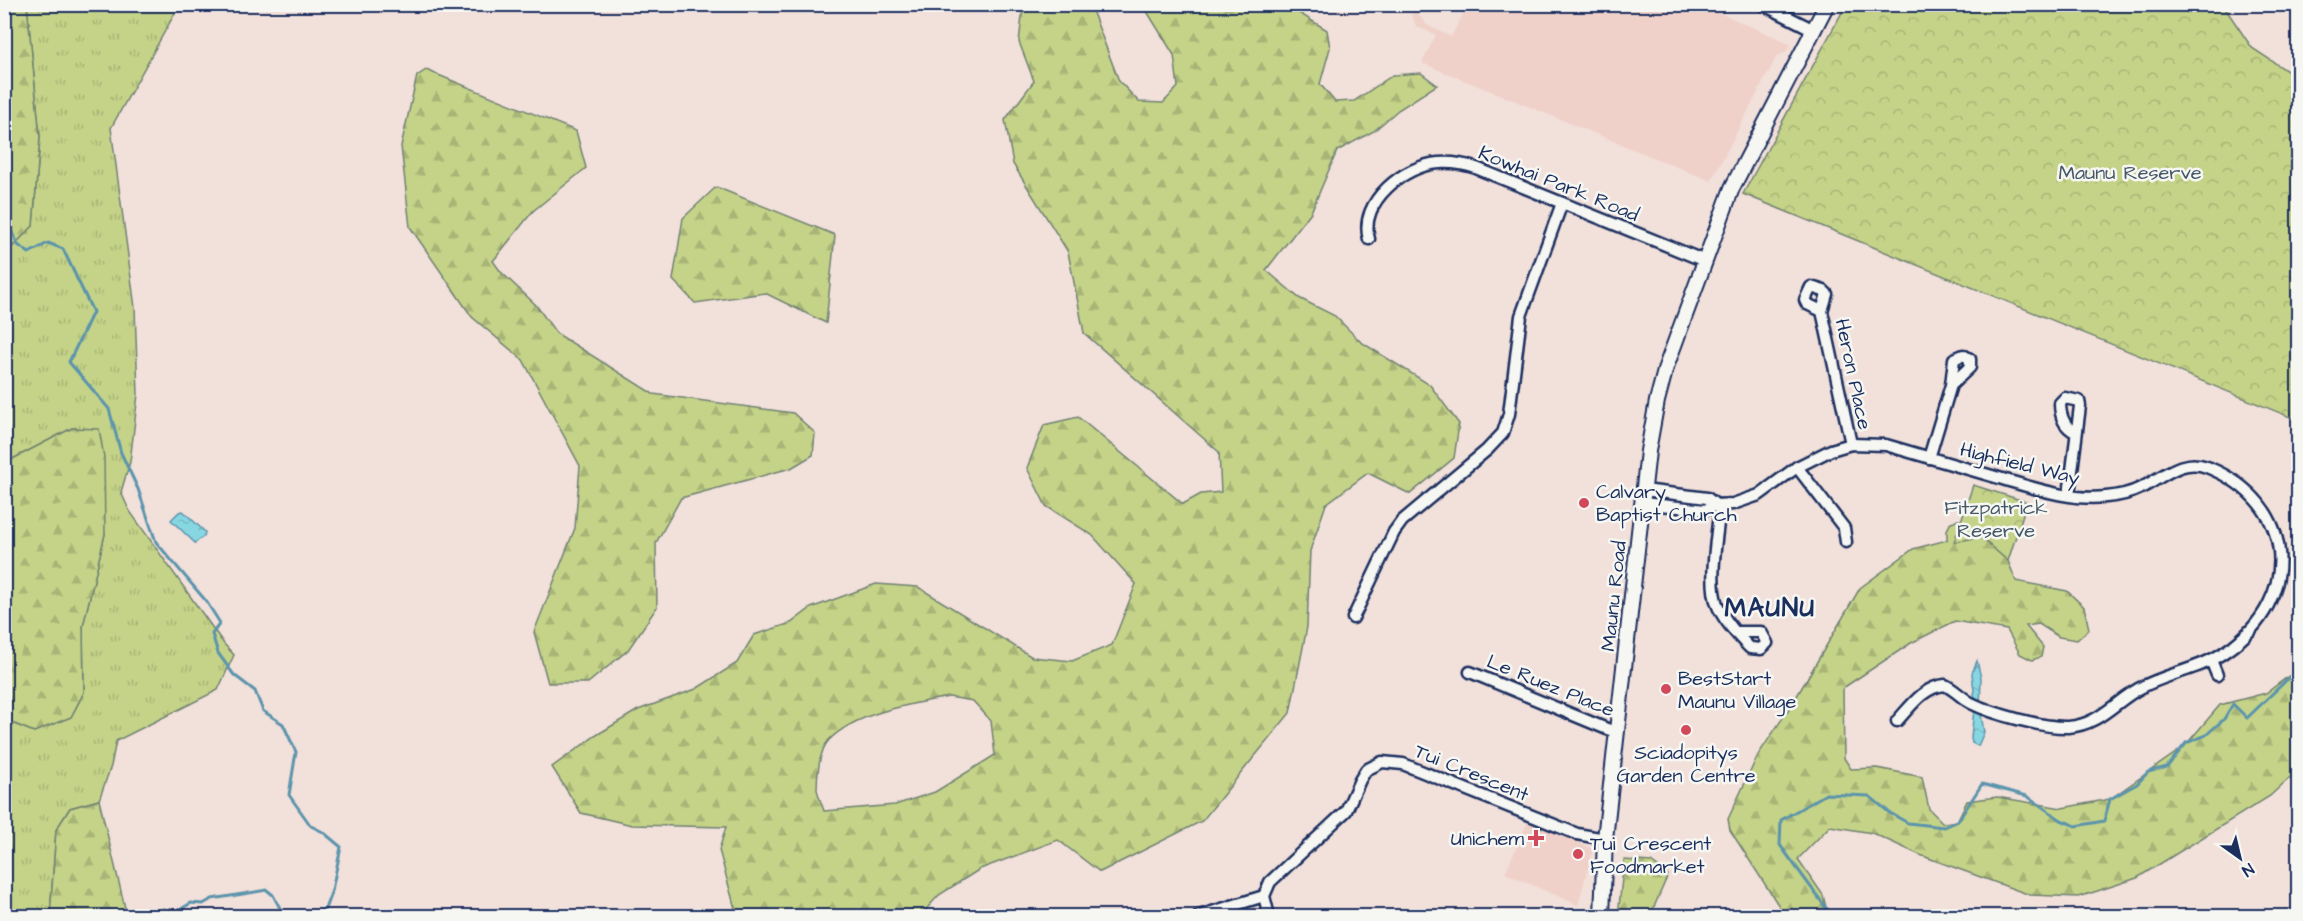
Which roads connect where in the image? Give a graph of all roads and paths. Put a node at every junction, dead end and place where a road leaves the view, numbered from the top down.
1 (1762, 4) edge
2 (1827, 4) edge
3 (1814, 30) junction
4 (1562, 203) junction
5 (1369, 239) dead end
6 (1705, 261) junction
7 (1822, 311) dead end
8 (1951, 385) dead end
9 (2075, 432) dead end
10 (1851, 444) junction
11 (1929, 458) junction
12 (1797, 467) junction
13 (2068, 495) junction
14 (1643, 497) junction
15 (1718, 505) junction
16 (1846, 542) dead end
17 (1353, 618) dead end
18 (1737, 632) dead end
19 (2211, 660) junction
20 (1470, 672) dead end
21 (2217, 675) dead end
22 (1897, 721) dead end
23 (1617, 732) junction
24 (1605, 839) junction
25 (1264, 896) junction
26 (1199, 916) edge
27 (1269, 916) edge
28 (1602, 916) edge

1 - 3 street
2 - 3 main road, Maunu Road
3 - 6 main road, Maunu Road
4 - 5 street, Kowhai Park Road
4 - 6 street, Kowhai Park Road
4 - 17 street
6 - 14 main road, Maunu Road
7 - 10 street, Heron Place
8 - 11 street
9 - 13 street
10 - 11 street, Highfield Way
10 - 12 street, Highfield Way
11 - 13 street, Highfield Way
12 - 15 street, Highfield Way
12 - 16 street
13 - 19 street, Highfield Way
14 - 15 street
14 - 23 main road, Maunu Road
15 - 18 street
19 - 21 street
19 - 22 street, Highfield Way
20 - 23 street, Le Ruez Place
23 - 24 main road, Maunu Road
24 - 25 street, Tui Crescent
24 - 28 main road, Maunu Road
25 - 26 street
25 - 27 street

